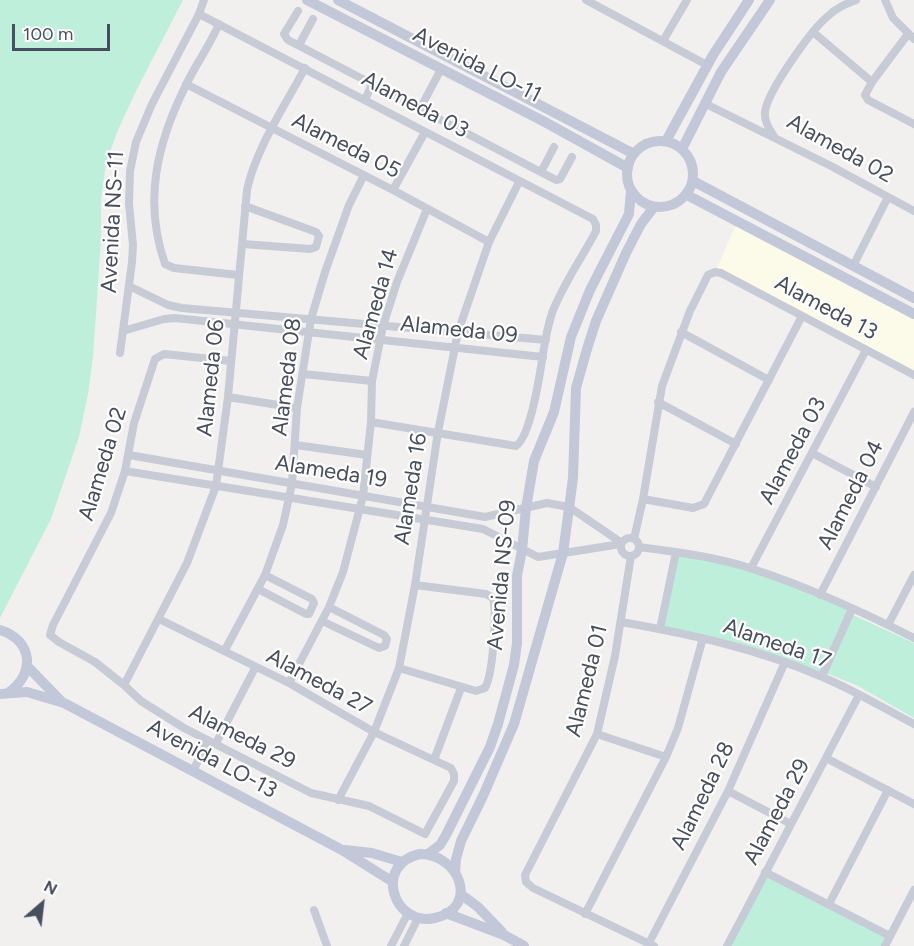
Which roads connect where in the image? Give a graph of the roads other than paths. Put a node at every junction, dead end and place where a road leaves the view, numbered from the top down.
1 (204, 0) edge
2 (308, 0) edge
3 (338, 0) edge
4 (586, 0) edge
5 (687, 0) edge
6 (771, 0) edge
7 (856, 0) edge
8 (885, 0) edge
9 (744, 2) edge
10 (298, 11) dead end
11 (199, 14) junction
12 (313, 19) dead end
13 (219, 24) junction
14 (813, 32) junction
15 (911, 36) edge
16 (663, 41) junction
17 (299, 45) junction
18 (707, 65) junction
19 (305, 68) junction
20 (441, 69) junction
21 (872, 82) junction
22 (186, 84) junction
23 (372, 84) junction
24 (365, 100) junction
25 (704, 103) junction
26 (420, 109) junction
27 (914, 124) edge
28 (272, 128) junction
29 (425, 132) junction
30 (776, 139) junction
31 (480, 141) junction
32 (666, 141) junction
33 (554, 147) dead end
34 (682, 149) junction
35 (634, 154) junction
36 (472, 156) junction
37 (572, 157) dead end
38 (627, 168) junction
39 (541, 172) junction
40 (364, 175) junction
41 (693, 181) junction
42 (519, 182) junction
43 (393, 190) junction
44 (631, 190) junction
45 (687, 195) junction
46 (888, 197) junction
47 (245, 206) junction
48 (654, 207) junction
49 (427, 209) junction
50 (914, 211) edge
51 (489, 242) junction
52 (243, 244) junction
53 (853, 266) junction
54 (238, 275) junction
55 (129, 286) junction
56 (914, 298) edge
57 (236, 312) junction
58 (914, 314) edge
59 (802, 316) junction
60 (311, 319) junction
61 (234, 325) junction
62 (383, 326) junction
63 (123, 331) junction
64 (458, 332) junction
65 (681, 332) junction
66 (309, 333) junction
67 (381, 340) junction
68 (546, 340) junction
69 (454, 348) junction
70 (866, 350) junction
71 (120, 353) dead end
72 (543, 357) junction
73 (231, 361) junction
74 (303, 374) junction
75 (914, 375) edge
76 (769, 380) junction
77 (372, 381) junction
78 (228, 397) junction
79 (658, 402) junction
80 (297, 408) junction
81 (914, 412) edge
82 (370, 422) junction
83 (438, 432) junction
84 (736, 444) junction
85 (296, 445) junction
86 (812, 453) junction
87 (367, 454) junction
88 (129, 455) junction
89 (125, 471) junction
90 (219, 472) junction
91 (291, 484) junction
92 (216, 486) junction
93 (876, 487) junction
94 (363, 496) junction
95 (289, 499) junction
96 (643, 499) junction
97 (426, 506) junction
98 (568, 507) junction
99 (360, 508) junction
100 (526, 508) junction
101 (424, 518) junction
102 (633, 538) junction
103 (622, 544) junction
104 (639, 547) junction
105 (522, 550) junction
106 (675, 552) junction
107 (563, 553) junction
108 (631, 556) junction
109 (751, 568) junction
110 (266, 575) junction
111 (914, 575) edge
112 (415, 585) junction
113 (258, 589) junction
114 (820, 595) junction
115 (329, 607) junction
116 (852, 609) junction
117 (159, 619) junction
118 (322, 621) junction
119 (621, 622) junction
120 (888, 625) junction
121 (660, 629) junction
122 (0, 630) edge
123 (703, 638) junction
124 (914, 639) edge
125 (59, 642) joint
126 (225, 650) junction
127 (785, 662) junction
128 (28, 667) junction
129 (255, 668) junction
130 (399, 668) junction
131 (822, 676) junction
132 (289, 683) junction
133 (124, 685) junction
134 (461, 688) junction
135 (4, 694) edge
136 (859, 695) junction
137 (64, 703) junction
138 (914, 724) edge
139 (374, 732) junction
140 (597, 734) junction
141 (212, 741) junction
142 (666, 757) junction
143 (826, 758) junction
144 (434, 760) junction
145 (193, 771) junction
146 (888, 790) junction
147 (728, 791) junction
148 (338, 800) junction
149 (914, 804) edge
150 (791, 824) junction
151 (425, 834) joint
152 (342, 850) junction
153 (428, 854) junction
154 (402, 862) junction
155 (765, 872) junction
156 (455, 873) junction
157 (393, 882) junction
158 (914, 890) edge
159 (462, 895) junction
160 (829, 904) junction
161 (314, 910) dead end
162 (446, 913) junction
163 (585, 914) junction
164 (413, 915) junction
165 (504, 935) junction
166 (890, 936) junction
167 (652, 945) edge
168 (327, 946) edge
169 (391, 946) edge
170 (404, 946) edge
171 (524, 946) edge
172 (727, 946) edge
173 (885, 946) edge

1 - 11 street, Avenida NS-11
2 - 20 street, Avenida LO-11
3 - 35 street, Avenida LO-11
4 - 16 street
5 - 16 street
6 - 25 street
7 - 14 street, Alameda 02
8 - 15 street
9 - 18 street
10 - 17 street
11 - 13 street, Alameda 03
11 - 55 street, Avenida NS-11
12 - 17 street
13 - 19 street, Alameda 03
13 - 22 street
14 - 21 street
14 - 30 street, Alameda 02
15 - 21 street
16 - 18 street
17 - 23 street
18 - 32 street
19 - 24 street, Alameda 03
19 - 28 street, Alameda 06
20 - 26 street
20 - 38 street, Avenida LO-11
21 - 27 street
22 - 28 street, Alameda 05
22 - 54 street
23 - 24 street
23 - 26 street
24 - 29 street, Alameda 03
25 - 30 street
25 - 34 street
26 - 31 street
28 - 40 street, Alameda 05
28 - 47 street, Alameda 06
29 - 36 street, Alameda 03
29 - 43 street
30 - 46 street, Alameda 02
31 - 36 street
31 - 39 street
32 - 34 street
32 - 35 street
33 - 39 street
34 - 41 street
35 - 38 street
36 - 42 street, Alameda 03
37 - 39 street
38 - 44 street
40 - 43 street, Alameda 05
40 - 60 street, Alameda 08
41 - 45 street
41 - 53 street
42 - 51 street, Alameda 16
42 - 68 street, Alameda 03
43 - 49 street, Alameda 05
44 - 48 street
44 - 100 street, Avenida NS-09
45 - 48 street
45 - 58 street
46 - 50 street, Alameda 02
46 - 53 street
47 - 52 street, Alameda 06
47 - 52 street
48 - 98 street, Avenida NS-09
49 - 51 street, Alameda 05
49 - 62 street, Alameda 14
51 - 64 street, Alameda 16
52 - 54 street, Alameda 06
53 - 56 street
54 - 57 street, Alameda 06
55 - 57 street, Alameda 09
55 - 63 street, Avenida NS-11
57 - 60 street, Alameda 09
57 - 61 street, Alameda 06
59 - 65 street, Alameda 13
59 - 70 street, Alameda 13
59 - 76 street
60 - 62 street, Alameda 09
60 - 66 street, Alameda 08
61 - 63 street, Alameda 09
61 - 66 street, Alameda 09
61 - 73 street, Alameda 06
62 - 64 street, Alameda 09
62 - 67 street, Alameda 14
63 - 71 street, Avenida NS-11
64 - 68 street, Alameda 09
64 - 69 street, Alameda 16
65 - 76 street
65 - 79 street
66 - 67 street, Alameda 09
66 - 74 street, Alameda 08
67 - 69 street, Alameda 09
67 - 77 street, Alameda 14
68 - 72 street
69 - 72 street, Alameda 09
69 - 83 street, Alameda 16
70 - 75 street, Alameda 13
70 - 86 street, Alameda 03
72 - 83 street
73 - 78 street, Alameda 06
73 - 88 street, Alameda 02
74 - 77 street
74 - 80 street, Alameda 08
76 - 84 street
77 - 82 street, Alameda 14
78 - 80 street
78 - 90 street, Alameda 06
79 - 84 street
79 - 96 street
80 - 85 street, Alameda 08
81 - 93 street, Alameda 04
82 - 83 street
82 - 87 street, Alameda 14
83 - 97 street, Alameda 16
84 - 96 street
85 - 87 street
85 - 91 street, Alameda 08
86 - 93 street
86 - 109 street, Alameda 03
87 - 94 street, Alameda 14
88 - 89 street, Alameda 02
88 - 90 street, Alameda 19
89 - 92 street, Alameda 19
89 - 125 street, Alameda 02
90 - 91 street, Alameda 19
90 - 92 street, Alameda 06
91 - 94 street, Alameda 19
91 - 95 street, Alameda 08
92 - 95 street, Alameda 19
92 - 117 street, Alameda 06
93 - 114 street, Alameda 04
94 - 97 street, Alameda 19
94 - 99 street, Alameda 14
95 - 99 street, Alameda 19
95 - 110 street, Alameda 08
96 - 102 street
97 - 100 street, Alameda 19
97 - 101 street, Alameda 16
98 - 100 street, Alameda 19
98 - 103 street, Alameda 19
98 - 107 street, Avenida NS-09
99 - 101 street, Alameda 19
99 - 115 street, Alameda 14
100 - 105 street, Avenida NS-09
101 - 105 street, Alameda 19
101 - 112 street, Alameda 16
102 - 103 street
102 - 104 street
103 - 107 street, Alameda 19
103 - 108 street
104 - 106 street
104 - 108 street
105 - 107 street, Alameda 19
105 - 153 street, Avenida NS-09
106 - 109 street
106 - 121 street
107 - 156 street, Avenida NS-09
108 - 119 street, Alameda 01
109 - 114 street
110 - 113 street, Alameda 08
110 - 113 street
111 - 120 street
112 - 130 street, Alameda 16
112 - 134 street
113 - 126 street, Alameda 08
114 - 116 street
115 - 118 street, Alameda 14
115 - 118 street
116 - 120 street
116 - 131 street
117 - 126 street, Alameda 27
117 - 133 street, Alameda 06
118 - 132 street, Alameda 14
119 - 121 street, Alameda 17
119 - 140 street, Alameda 01
120 - 124 street
121 - 123 street, Alameda 17
122 - 128 street, Avenida LO-13
123 - 127 street, Alameda 17
123 - 142 street
125 - 133 street, Alameda 29
126 - 129 street, Alameda 27
127 - 131 street, Alameda 17
127 - 147 street, Alameda 28
128 - 135 street, Avenida LO-13
128 - 137 street, Avenida LO-13
129 - 132 street, Alameda 27
129 - 141 street
130 - 134 street
130 - 139 street, Alameda 16
131 - 136 street, Alameda 17
132 - 139 street, Alameda 27
133 - 141 street, Alameda 29
134 - 144 street
135 - 137 street, Avenida LO-13
136 - 138 street, Alameda 17
136 - 143 street, Alameda 29
137 - 145 street, Avenida LO-13
139 - 144 street, Alameda 27
139 - 148 street, Alameda 16
140 - 142 street
140 - 163 street, Alameda 01
141 - 145 street
141 - 148 street, Alameda 29
142 - 163 street
143 - 146 street
143 - 150 street, Alameda 29
144 - 151 street, Alameda 27
145 - 152 street, Avenida LO-13
146 - 149 street
146 - 160 street
147 - 150 street
147 - 167 street, Alameda 28
148 - 151 street, Alameda 29
150 - 155 street, Alameda 29
152 - 154 street, Avenida LO-13
152 - 157 street, Avenida LO-13
153 - 154 street
153 - 156 street
154 - 157 street
155 - 160 street
155 - 172 street, Alameda 29
156 - 159 street
157 - 164 street
158 - 166 street
159 - 162 street
159 - 165 street
160 - 166 street
161 - 168 street
162 - 164 street
162 - 165 street
163 - 167 street
164 - 169 street
164 - 170 street
165 - 171 street
166 - 173 street

